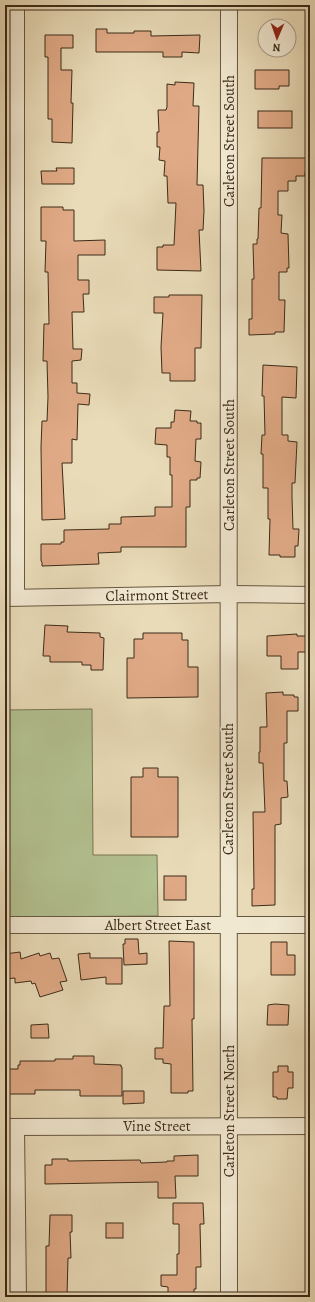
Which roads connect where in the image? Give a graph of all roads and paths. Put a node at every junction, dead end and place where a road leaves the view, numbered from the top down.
1 (16, 5) edge
2 (229, 5) edge
3 (229, 594) junction
4 (310, 595) edge
5 (11, 598) edge
6 (228, 925) junction
7 (310, 925) edge
8 (5, 926) edge
9 (229, 1126) junction
10 (310, 1126) edge
11 (10, 1127) edge
12 (18, 1297) edge
13 (229, 1297) edge

1 - 5 street
2 - 3 street, Carleton Street South
3 - 4 street, Clairmont Street
3 - 5 street, Clairmont Street
3 - 6 street, Carleton Street South
6 - 7 street, Albert Street East
6 - 8 street, Albert Street East
6 - 9 street, Carleton Street North
9 - 10 street, Vine Street
9 - 11 street, Vine Street
9 - 13 street, Carleton Street North
11 - 12 street

